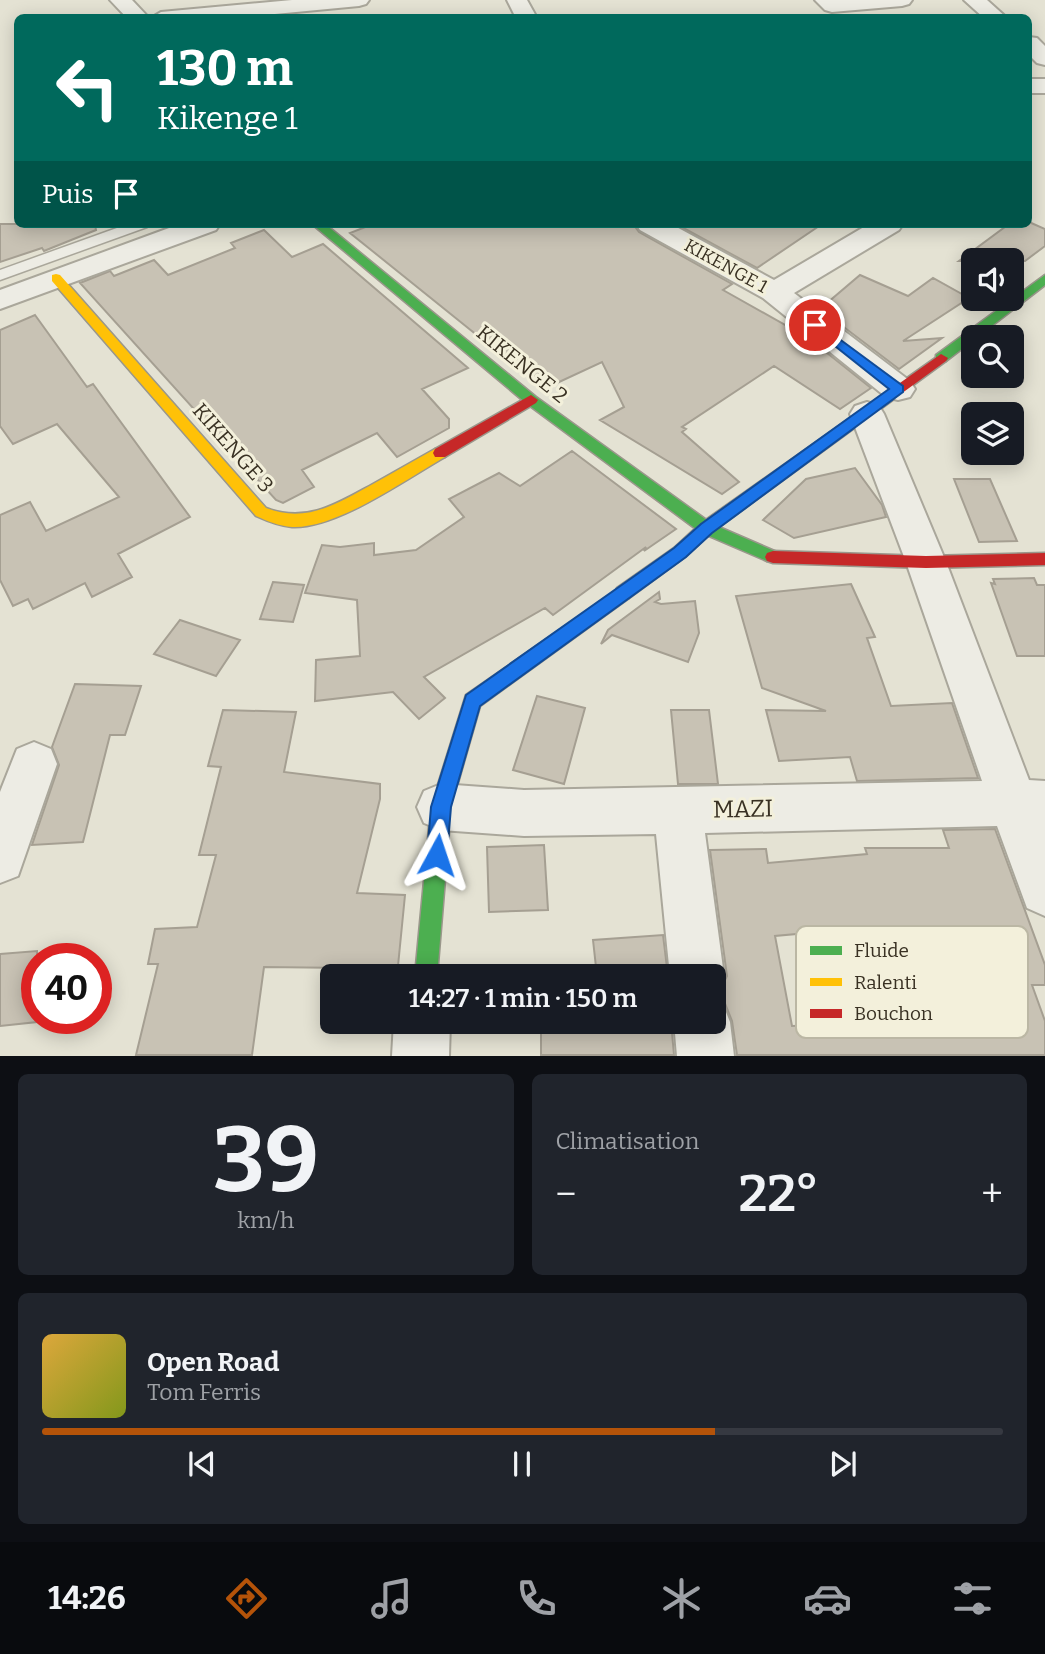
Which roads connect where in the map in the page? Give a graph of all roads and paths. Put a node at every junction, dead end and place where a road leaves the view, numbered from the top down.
1 (120, 0) edge
2 (359, 0) edge
3 (825, 0) edge
4 (902, 0) edge
5 (974, 0) edge
6 (135, 14) edge
7 (205, 14) edge
8 (992, 14) edge
9 (1032, 46) edge
10 (1045, 58) edge
11 (131, 228) edge
12 (195, 228) edge
13 (323, 228) edge
14 (657, 228) edge
15 (883, 228) edge
16 (0, 275) edge
17 (56, 278) junction
18 (1045, 279) edge
19 (774, 292) junction
20 (0, 300) edge
21 (530, 400) junction
22 (883, 402) junction
23 (706, 528) junction
24 (1045, 559) edge
25 (926, 562) junction
26 (34, 764) dead end
27 (1029, 804) edge
28 (441, 807) junction
29 (678, 810) junction
30 (0, 858) edge
31 (1045, 890) edge
32 (427, 964) edge
33 (696, 964) edge
34 (421, 1034) edge
35 (703, 1034) edge
36 (419, 1055) edge
37 (706, 1055) edge

1 - 6 street
2 - 7 street
3 - 4 street
5 - 8 street
9 - 10 street
11 - 16 lane
12 - 17 street
13 - 21 street, KIKENGE 2
14 - 19 street, KIKENGE 1
15 - 19 street
17 - 20 street
17 - 21 street, KIKENGE 3
18 - 22 street
19 - 22 street, KIKENGE 1
21 - 23 street, KIKENGE 2
22 - 23 street
22 - 25 street
23 - 25 street, KIKENGE 2
23 - 28 street
24 - 25 street, KIKENGE 2
25 - 27 street
26 - 30 street
27 - 29 street, MAZI
27 - 31 street
28 - 29 street, MAZI
28 - 32 street
29 - 33 street
34 - 36 street
35 - 37 street

